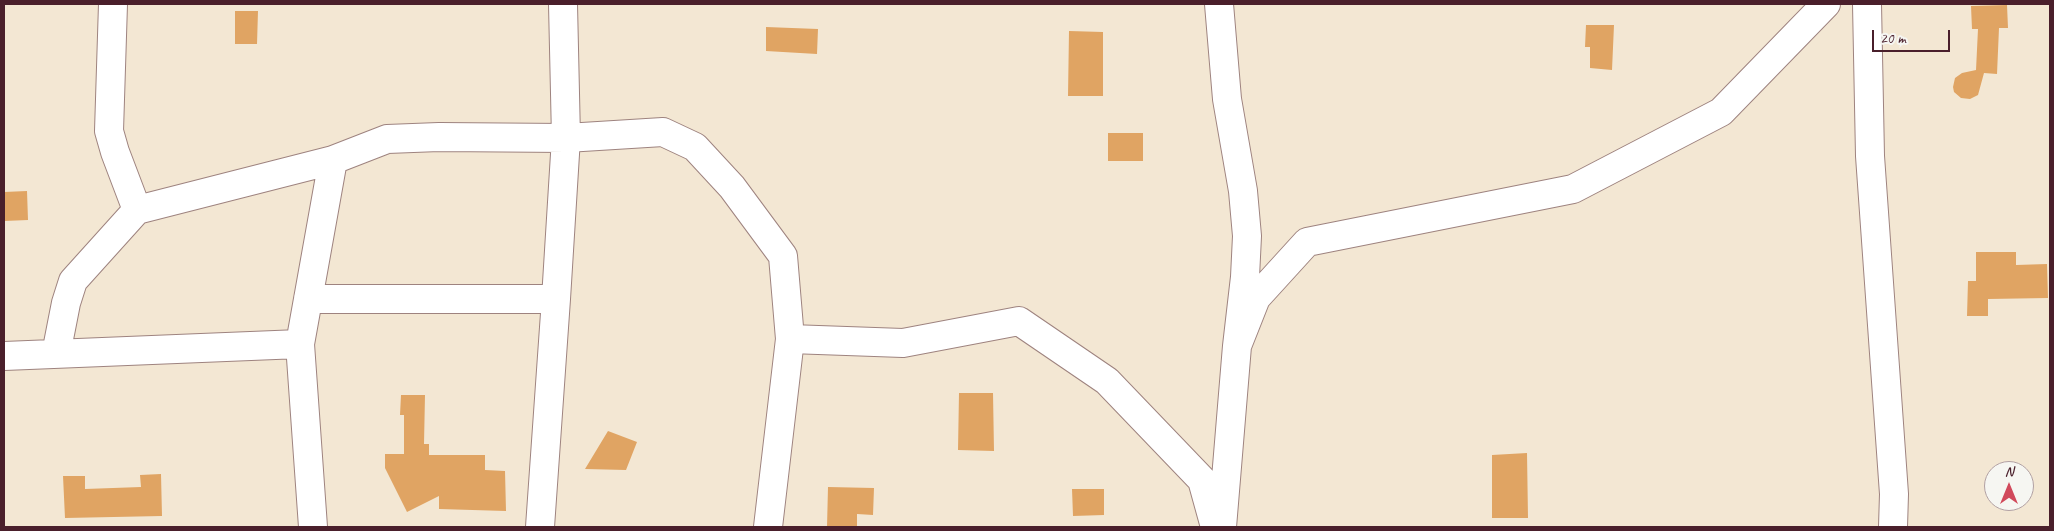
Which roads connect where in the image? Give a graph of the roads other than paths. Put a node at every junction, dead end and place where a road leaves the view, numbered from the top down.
1 (113, 4) edge
2 (563, 4) edge
3 (1219, 4) edge
4 (1826, 4) edge
5 (1867, 4) edge
6 (566, 138) junction
7 (333, 160) junction
8 (137, 210) junction
9 (308, 298) junction
10 (556, 298) junction
11 (790, 339) junction
12 (300, 344) junction
13 (1237, 346) junction
14 (56, 354) junction
15 (4, 356) edge
16 (313, 527) edge
17 (540, 527) edge
18 (768, 527) edge
19 (1215, 527) edge
20 (1222, 527) edge
21 (1893, 527) edge

1 - 8 street
2 - 6 street
3 - 13 street
4 - 13 street
5 - 21 street
6 - 7 street
6 - 10 street
6 - 11 street
7 - 8 street
7 - 9 street
8 - 14 street
9 - 10 street
9 - 12 street
10 - 17 street
11 - 18 street
11 - 19 street
12 - 14 street
12 - 16 street
13 - 20 street
14 - 15 street

